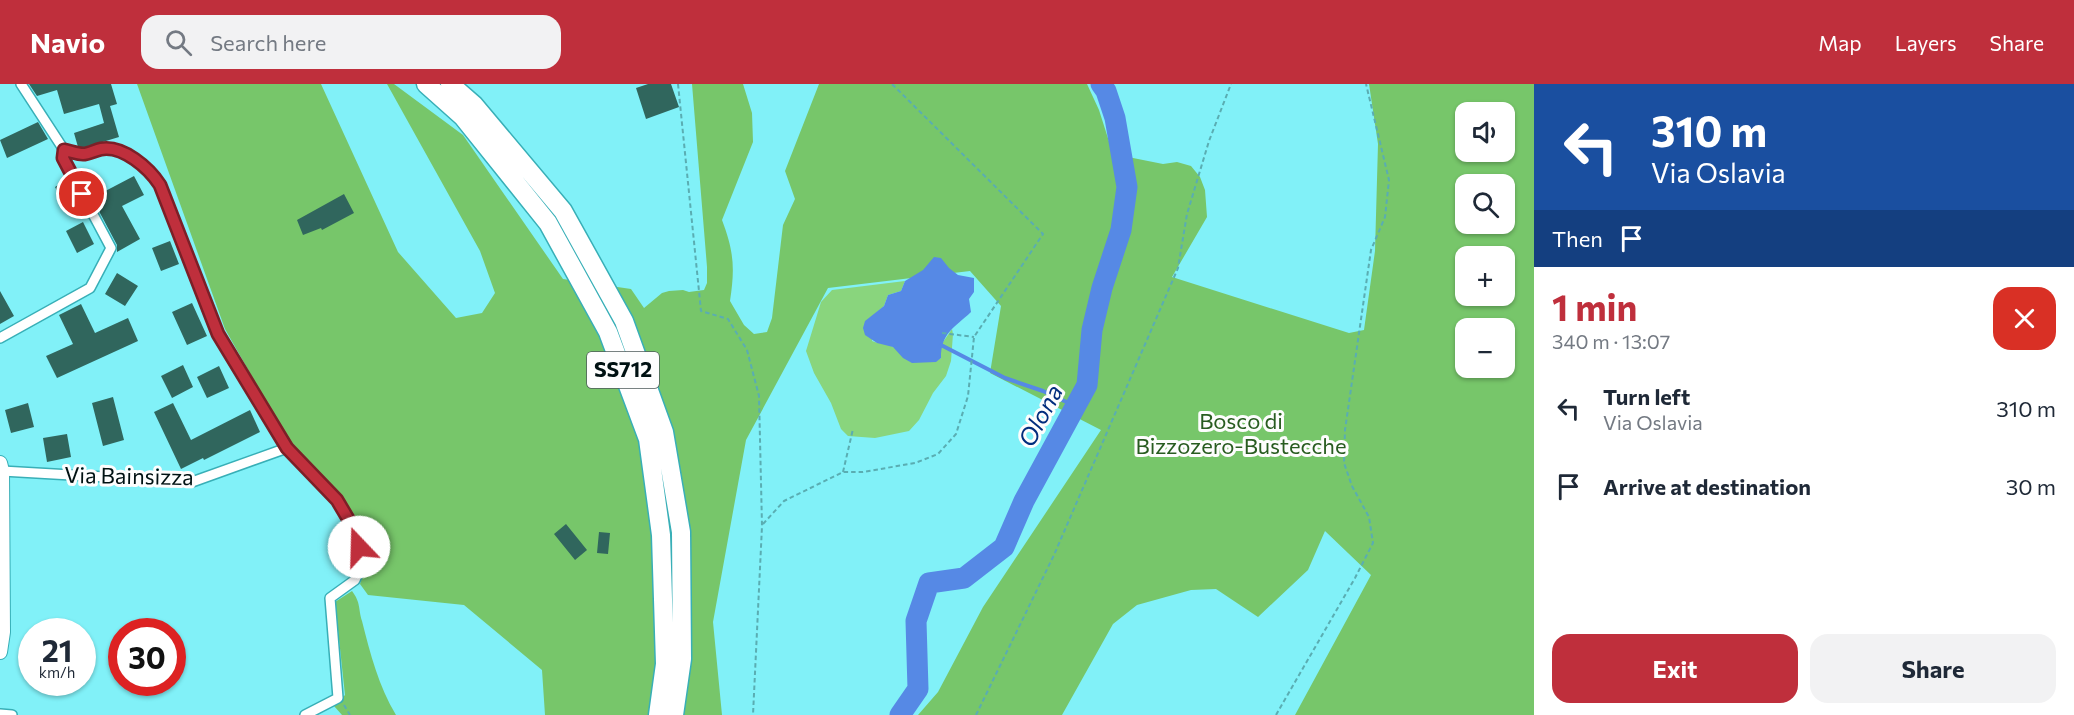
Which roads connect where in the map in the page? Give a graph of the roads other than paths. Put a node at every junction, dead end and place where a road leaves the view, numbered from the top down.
1 (21, 84) edge
2 (426, 84) edge
3 (450, 84) edge
4 (64, 150) junction
5 (0, 338) edge
6 (287, 448) junction
7 (1, 467) edge
8 (1, 555) edge
9 (0, 652) edge
10 (0, 714) edge
11 (12, 715) edge
12 (305, 715) edge
13 (658, 715) edge
14 (674, 715) edge

1 - 4 street
2 - 13 highway, SS712
3 - 14 highway, SS712
4 - 5 street
4 - 6 street
6 - 7 street, Via Bainsizza
6 - 12 street
7 - 8 street
8 - 9 street
10 - 11 street

